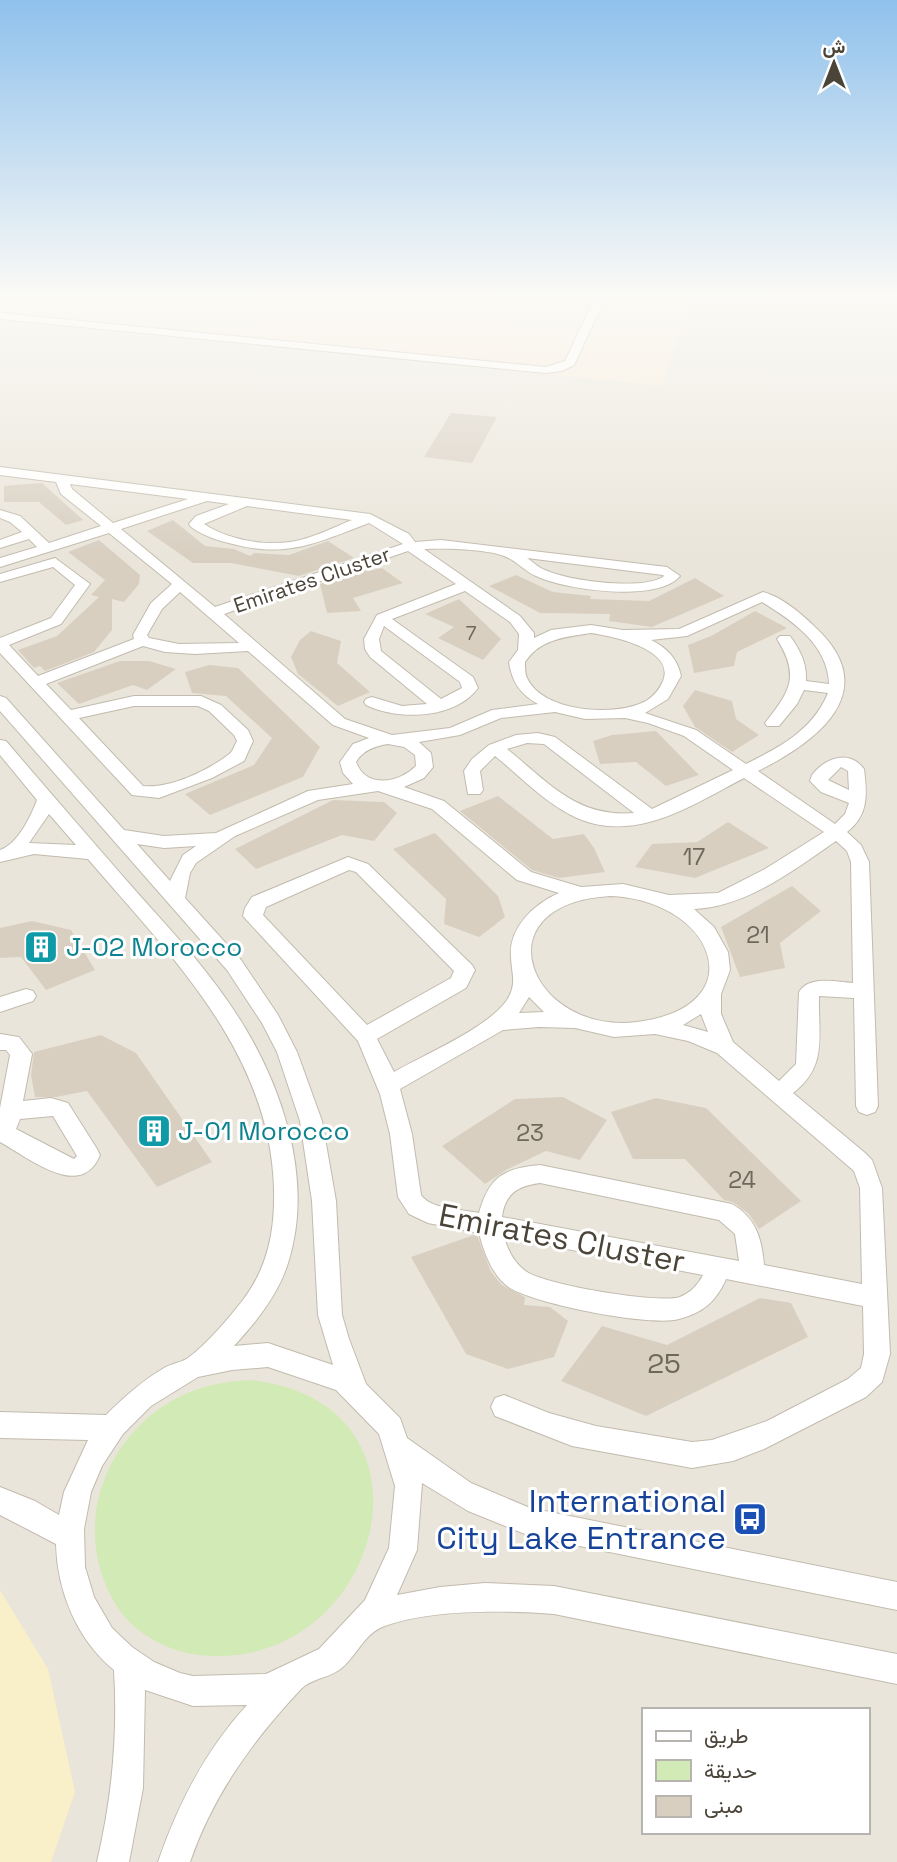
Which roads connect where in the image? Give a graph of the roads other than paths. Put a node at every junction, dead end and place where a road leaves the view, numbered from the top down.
1 (0, 471) edge
2 (61, 478) junction
3 (212, 496) junction
4 (249, 501) junction
5 (0, 514) edge
6 (370, 517) junction
7 (110, 528) junction
8 (31, 534) junction
9 (0, 544) edge
10 (410, 546) junction
11 (47, 548) junction
12 (508, 552) junction
13 (0, 563) edge
14 (0, 578) edge
15 (181, 585) junction
16 (467, 585) junction
17 (763, 596) joint
18 (213, 613) junction
19 (382, 618) junction
20 (515, 619) junction
21 (573, 630) junction
22 (682, 632) junction
23 (626, 634) junction
24 (785, 639) dead end
25 (143, 641) junction
26 (0, 644) edge
27 (250, 646) junction
28 (525, 649) junction
29 (667, 659) junction
30 (36, 682) junction
31 (520, 682) junction
32 (799, 685) junction
33 (669, 688) junction
34 (837, 690) junction
35 (0, 701) edge
36 (372, 702) dead end
37 (440, 705) junction
38 (556, 708) junction
39 (498, 713) junction
40 (624, 713) junction
41 (69, 716) junction
42 (339, 722) junction
43 (773, 723) dead end
44 (454, 732) junction
45 (690, 733) junction
46 (393, 740) junction
47 (0, 745) edge
48 (496, 748) junction
49 (349, 761) junction
50 (426, 763) junction
51 (745, 771) junction
52 (380, 786) junction
53 (474, 790) dead end
54 (314, 795) junction
55 (46, 799) junction
56 (858, 800) dead end
57 (438, 805) junction
58 (651, 817) junction
59 (229, 832) junction
60 (837, 833) junction
61 (118, 834) junction
62 (7, 853) edge
63 (93, 854) junction
64 (524, 876) junction
65 (580, 893) junction
66 (728, 897) junction
67 (175, 900) junction
68 (664, 900) junction
69 (536, 916) junction
70 (710, 937) junction
71 (525, 977) junction
72 (863, 991) junction
73 (711, 994) junction
74 (26, 996) dead end
75 (0, 1004) edge
76 (580, 1022) junction
77 (499, 1023) junction
78 (657, 1027) junction
79 (365, 1036) junction
80 (0, 1042) edge
81 (724, 1047) junction
82 (388, 1085) junction
83 (779, 1092) junction
84 (867, 1106) dead end
85 (5, 1125) edge
86 (489, 1223) junction
87 (717, 1267) junction
88 (752, 1273) junction
89 (875, 1297) junction
90 (195, 1367) junction
91 (355, 1388) junction
92 (504, 1406) dead end
93 (0, 1426) edge
94 (111, 1427) junction
95 (398, 1446) junction
96 (0, 1502) edge
97 (69, 1536) junction
98 (897, 1596) edge
99 (372, 1616) junction
100 (128, 1664) junction
101 (892, 1667) edge
102 (293, 1678) junction
103 (113, 1862) edge
104 (174, 1862) edge

1 - 2 street
2 - 3 street
2 - 7 street, Emirates Cluster
3 - 4 street, Emirates Cluster
3 - 7 street, Emirates Cluster
4 - 6 street, Emirates Cluster
4 - 6 street
5 - 8 street
6 - 10 street, Emirates Cluster
7 - 11 street, Emirates Cluster
7 - 15 street, Emirates Cluster
8 - 9 street
8 - 11 street
10 - 12 street
10 - 16 street, Emirates Cluster
10 - 18 street, Emirates Cluster
11 - 13 street, Emirates Cluster
12 - 12 street
14 - 26 street
15 - 18 street, Emirates Cluster
15 - 25 street
16 - 19 street
16 - 20 street, Emirates Cluster
17 - 22 street
17 - 34 street
18 - 27 street, Emirates Cluster
19 - 37 street
19 - 37 street
20 - 21 street, Emirates Cluster
20 - 28 street
21 - 23 street, Emirates Cluster
21 - 28 street, Emirates Cluster
22 - 23 street
22 - 29 street
23 - 29 street, Emirates Cluster
24 - 32 street
25 - 27 street
25 - 30 street
26 - 30 street
27 - 42 street, Emirates Cluster
28 - 31 street
29 - 33 street
30 - 41 street
31 - 38 street
31 - 39 street
32 - 34 street
32 - 43 street
33 - 40 street
33 - 45 street
34 - 51 street
35 - 61 street
36 - 37 street
38 - 39 street
38 - 40 street
39 - 44 street
40 - 45 street
41 - 41 street
42 - 46 street, Emirates Cluster
42 - 49 street
44 - 46 street
44 - 50 street
45 - 51 street
46 - 49 street
46 - 50 street
47 - 55 street
48 - 53 street
48 - 58 street
48 - 58 street
49 - 52 street
49 - 54 street
50 - 52 street
50 - 57 street
51 - 58 street
51 - 60 street
52 - 54 street
52 - 57 street
54 - 59 street
55 - 62 street
55 - 63 street
56 - 60 street
57 - 64 street
59 - 61 street
59 - 67 street
60 - 66 street
60 - 72 street
61 - 67 street
62 - 63 street
63 - 90 street
64 - 65 street
64 - 69 street
65 - 68 street
65 - 69 street
66 - 68 street
66 - 70 street
67 - 91 street
68 - 70 street
69 - 71 street
70 - 73 street
71 - 76 street
71 - 77 street
72 - 83 street
72 - 84 street
73 - 78 street
73 - 81 street
74 - 75 street
76 - 77 street
76 - 78 street
77 - 82 street
78 - 81 street
79 - 79 street, Emirates Cluster
79 - 82 street, Emirates Cluster
80 - 85 street
81 - 83 street
82 - 86 street, Emirates Cluster
83 - 89 street
86 - 87 street, Emirates Cluster
86 - 87 street
86 - 88 street
87 - 88 street, Emirates Cluster
88 - 89 street, Emirates Cluster
89 - 92 street
90 - 91 street
90 - 94 street
91 - 95 street
93 - 94 street
94 - 97 street
95 - 98 street
95 - 99 street
96 - 97 street
97 - 100 street
99 - 101 street
99 - 102 street
100 - 102 street
100 - 103 street
102 - 104 street

